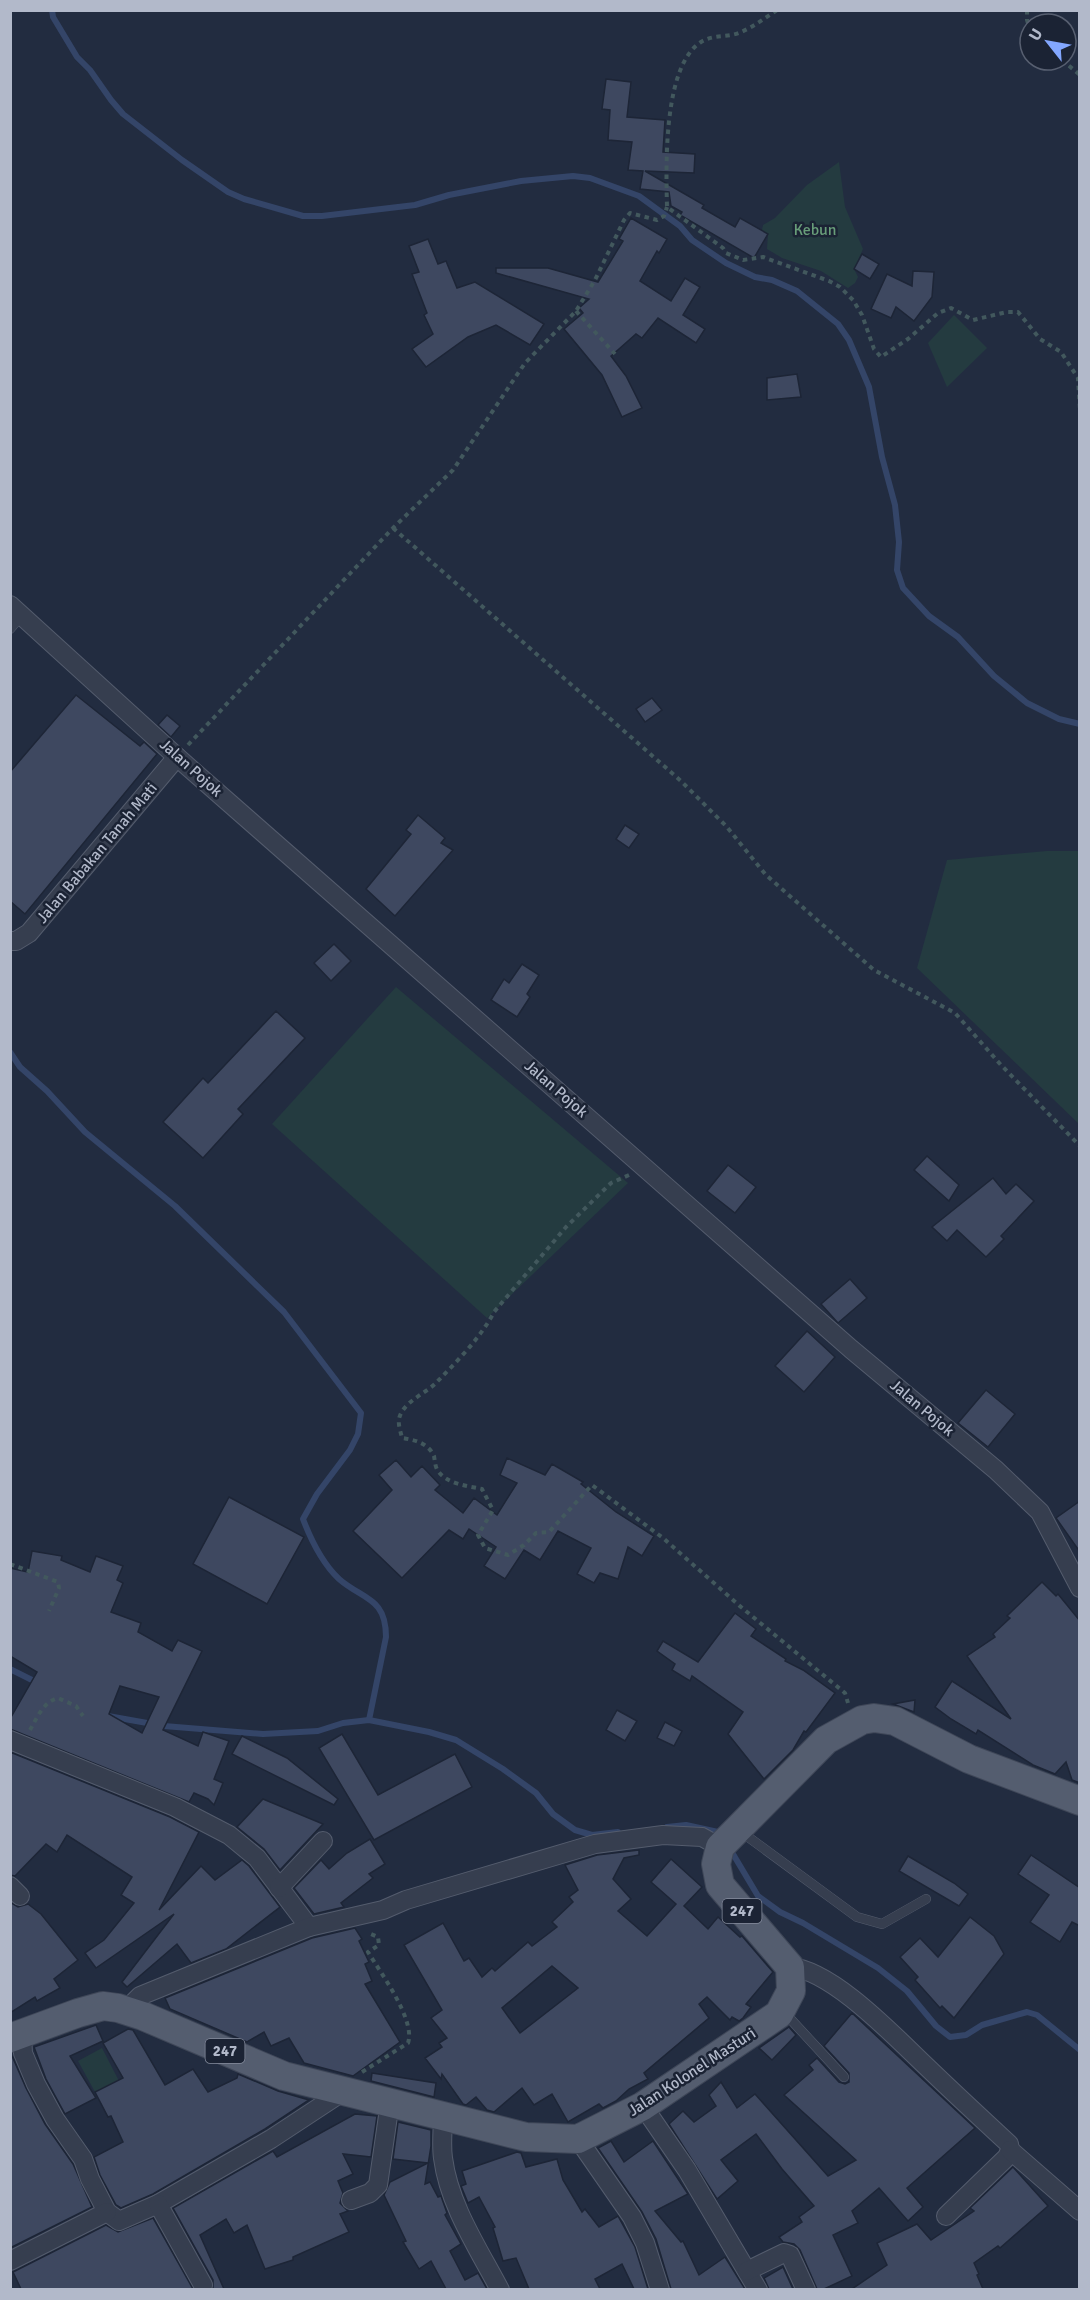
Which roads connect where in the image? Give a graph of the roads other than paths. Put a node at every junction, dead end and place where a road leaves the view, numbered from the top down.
1 (14, 616) edge
2 (177, 757) junction
3 (10, 942) edge
4 (1080, 1588) edge
5 (16, 1742) edge
6 (1080, 1801) edge
7 (729, 1838) junction
8 (323, 1841) dead end
9 (279, 1888) junction
10 (926, 1899) dead end
11 (309, 1927) junction
12 (790, 1967) junction
13 (782, 2009) junction
14 (126, 2010) junction
15 (16, 2036) edge
16 (844, 2077) dead end
17 (344, 2091) junction
18 (390, 2102) junction
19 (643, 2106) junction
20 (443, 2116) junction
21 (578, 2139) junction
22 (1010, 2150) junction
23 (351, 2200) dead end
24 (158, 2204) junction
25 (1080, 2211) edge
26 (107, 2212) junction
27 (946, 2216) dead end
28 (10, 2261) edge
29 (747, 2271) junction
30 (203, 2285) dead end
31 (500, 2289) edge
32 (660, 2289) edge
33 (758, 2289) edge
34 (806, 2289) edge

1 - 2 street, Jalan Pojok
2 - 3 street, Jalan Babakan Tanah Mati
2 - 4 street, Jalan Pojok
5 - 9 street
6 - 7 main road
7 - 10 lane
7 - 11 street
7 - 12 main road, 247
8 - 9 street
9 - 11 street
11 - 14 street
12 - 13 main road
12 - 22 street
13 - 16 lane
13 - 19 main road, Jalan Kolonel Masturi / 247
14 - 15 main road, Jalan Kolonel Masturi / 247
14 - 17 main road, Jalan Kolonel Masturi / 247
15 - 26 street
17 - 18 main road, Jalan Kolonel Masturi / 247
17 - 24 street
18 - 20 main road, Jalan Kolonel Masturi / 247
18 - 23 street
19 - 21 main road, Jalan Kolonel Masturi / 247
19 - 29 street
20 - 21 main road, Jalan Kolonel Masturi / 247
20 - 31 street
21 - 32 street
22 - 25 street
22 - 27 street
24 - 26 street
24 - 30 street
26 - 28 street
29 - 33 street
29 - 34 street

